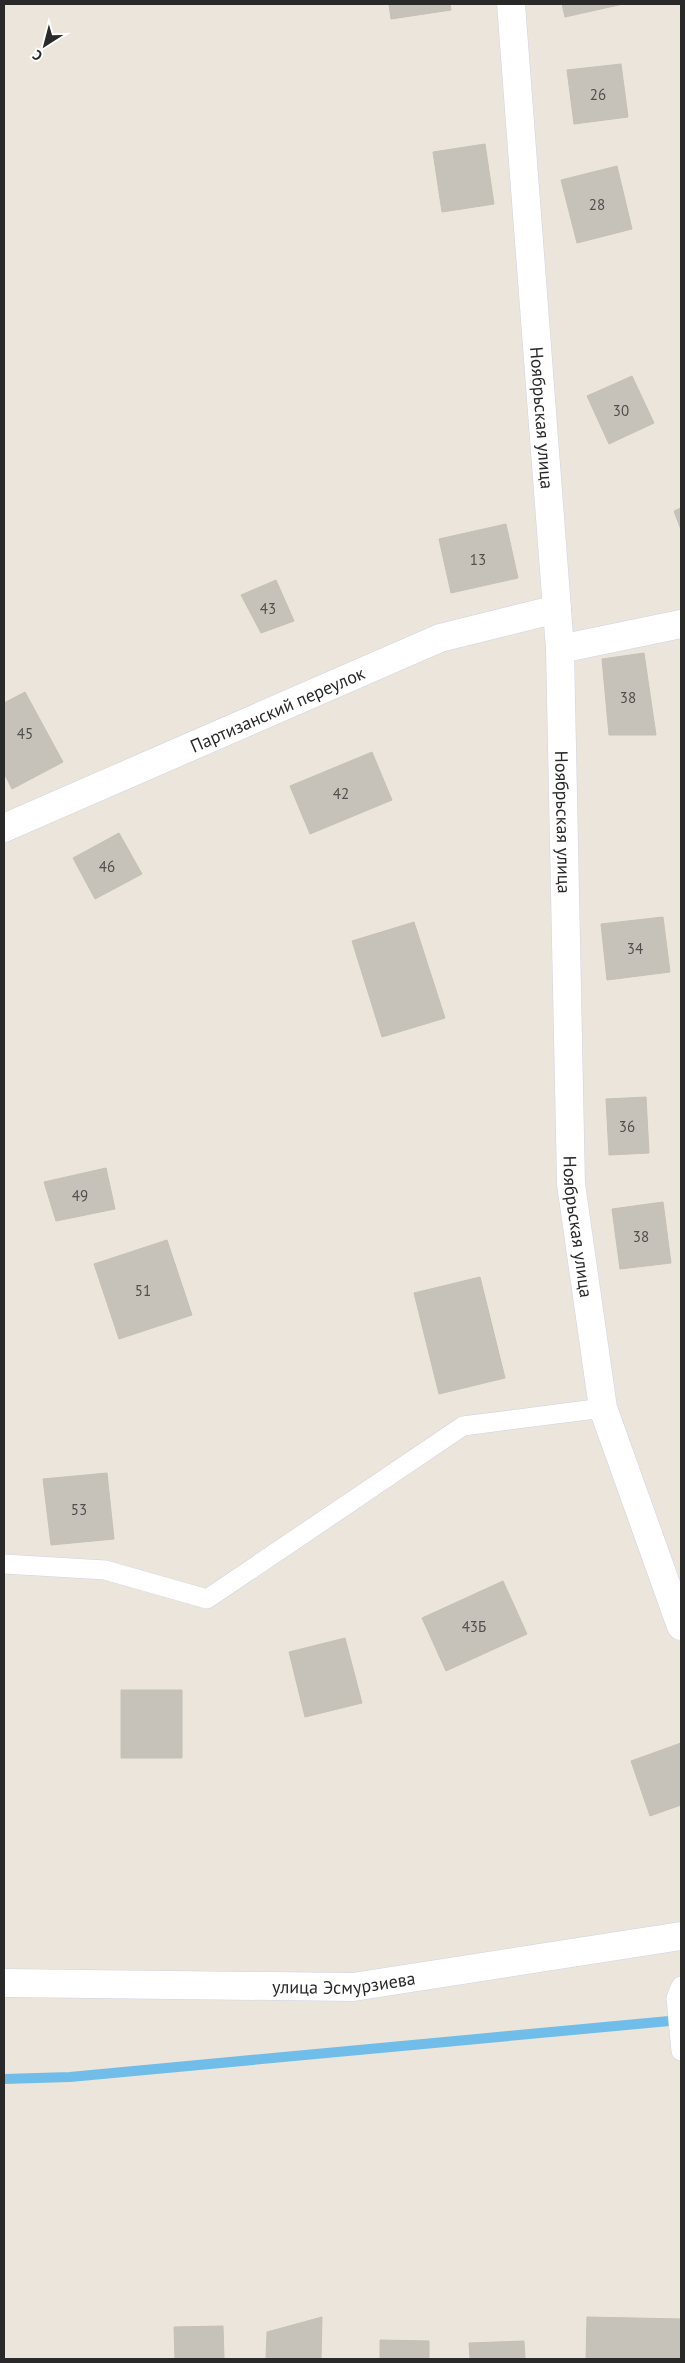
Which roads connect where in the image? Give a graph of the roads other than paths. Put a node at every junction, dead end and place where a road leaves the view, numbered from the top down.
1 (511, 4) edge
2 (557, 609) junction
3 (681, 624) edge
4 (560, 649) junction
5 (4, 828) edge
6 (603, 1408) junction
7 (4, 1564) edge
8 (681, 1626) edge
9 (681, 1936) edge
10 (4, 1983) edge
11 (681, 1986) edge
12 (681, 2051) edge

1 - 2 street, Ноябрьская улица
2 - 4 street, Ноябрьская улица
2 - 5 street, Партизанский переулок
3 - 4 street
4 - 6 street, Ноябрьская улица
6 - 7 lane
6 - 8 street, Ноябрьская улица
9 - 10 street, улица Эсмурзиева
11 - 12 lane

